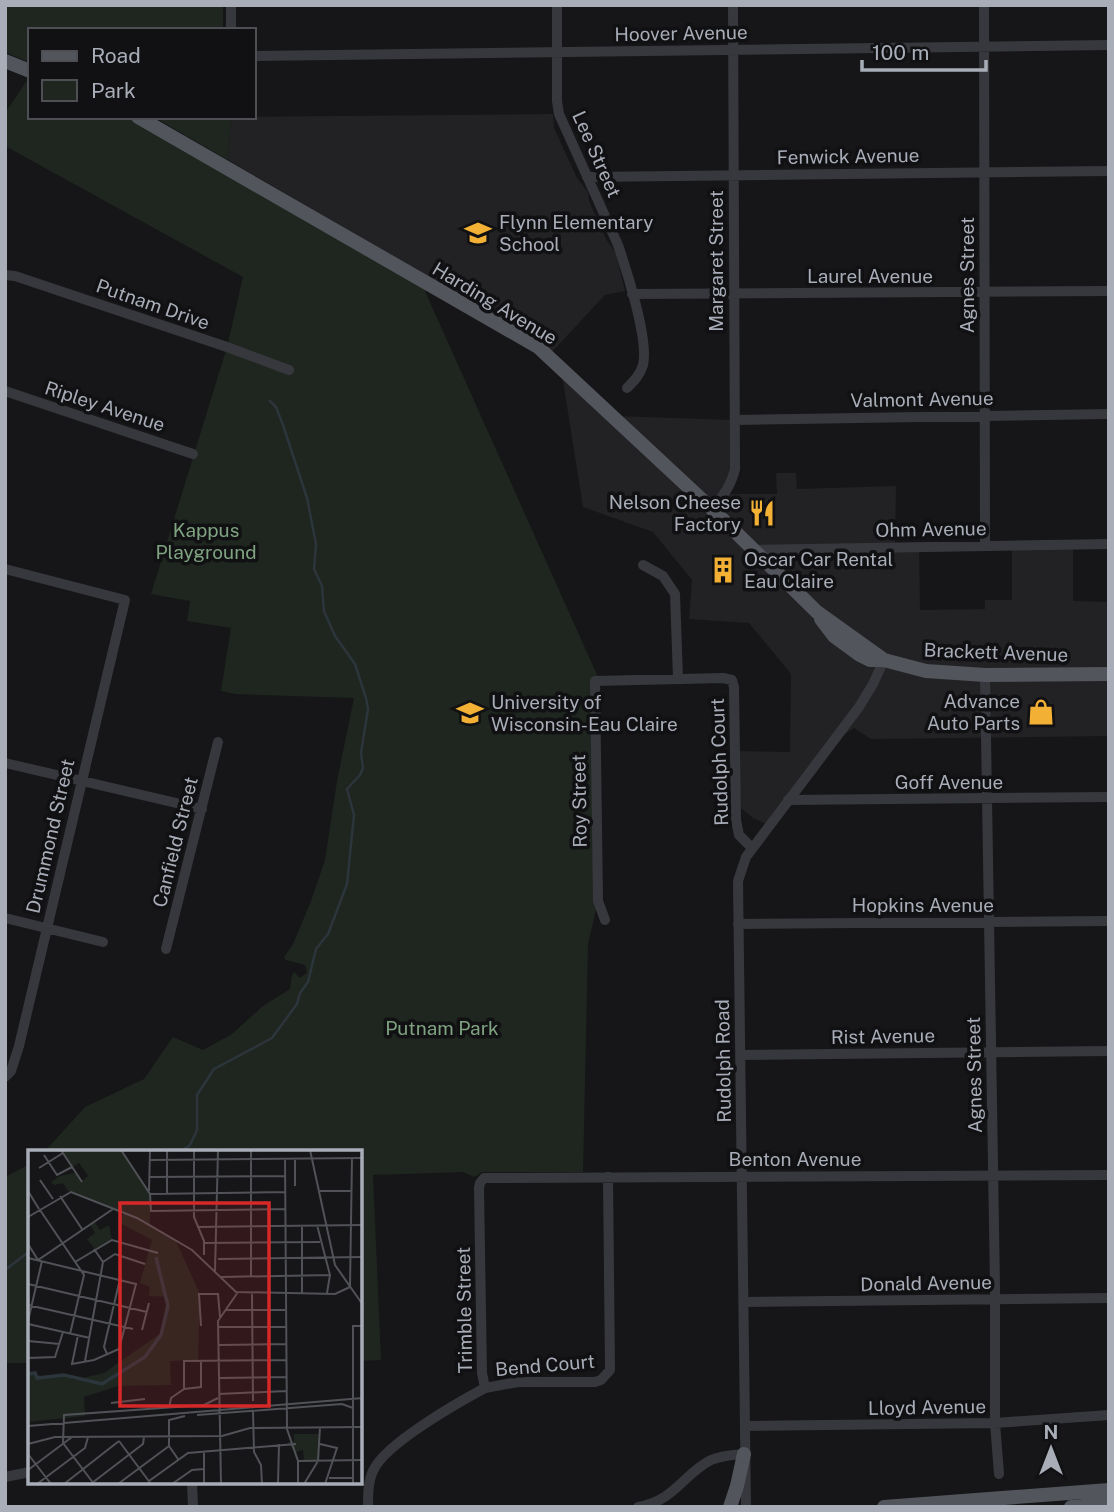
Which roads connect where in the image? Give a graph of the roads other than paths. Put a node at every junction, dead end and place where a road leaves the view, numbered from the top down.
1 (231, 5) edge
2 (557, 5) edge
3 (733, 5) edge
4 (984, 5) edge
5 (231, 28) edge
6 (1109, 45) edge
7 (984, 47) junction
8 (733, 50) junction
9 (557, 51) junction
10 (256, 56) edge
11 (5, 61) edge
12 (28, 70) edge
13 (141, 119) edge
14 (1109, 171) edge
15 (985, 172) junction
16 (733, 175) junction
17 (587, 177) junction
18 (5, 275) edge
19 (1109, 291) edge
20 (984, 293) junction
21 (632, 294) junction
22 (734, 295) junction
23 (289, 370) dead end
24 (627, 388) dead end
25 (5, 391) edge
26 (1109, 414) edge
27 (985, 416) junction
28 (735, 420) junction
29 (193, 454) dead end
30 (712, 509) junction
31 (1109, 544) edge
32 (985, 545) junction
33 (753, 550) junction
34 (643, 565) dead end
35 (6, 572) edge
36 (884, 660) junction
37 (1109, 674) edge
38 (985, 675) junction
39 (678, 678) junction
40 (595, 681) joint
41 (218, 742) dead end
42 (5, 763) edge
43 (81, 780) junction
44 (1109, 797) edge
45 (987, 799) junction
46 (788, 800) junction
47 (202, 809) junction
48 (752, 848) junction
49 (5, 918) edge
50 (605, 920) dead end
51 (1109, 921) edge
52 (989, 922) junction
53 (738, 924) junction
54 (47, 928) junction
55 (103, 942) dead end
56 (166, 950) dead end
57 (1109, 1051) edge
58 (991, 1052) junction
59 (741, 1055) junction
60 (5, 1077) edge
61 (1109, 1175) edge
62 (608, 1177) junction
63 (742, 1177) junction
64 (993, 1177) junction
65 (482, 1180) joint
66 (1109, 1298) edge
67 (996, 1299) junction
68 (744, 1302) junction
69 (485, 1388) junction
70 (1109, 1415) edge
71 (995, 1423) junction
72 (745, 1426) junction
73 (744, 1454) junction
74 (28, 1472) edge
75 (999, 1474) dead end
76 (5, 1477) edge
77 (192, 1484) edge
78 (1109, 1490) edge
79 (1109, 1504) edge
80 (921, 1505) edge
81 (193, 1507) edge
82 (369, 1507) edge
83 (638, 1507) edge
84 (730, 1507) edge
85 (746, 1507) edge
86 (884, 1507) edge
87 (1071, 1507) edge

1 - 5 street
2 - 9 street, Lee Street
3 - 8 street, Margaret Street
4 - 7 street, Agnes Street
6 - 7 street, Hoover Avenue
7 - 8 street, Hoover Avenue
7 - 15 street, Agnes Street
8 - 9 street, Hoover Avenue
8 - 16 street, Margaret Street
9 - 10 street, Hoover Avenue
9 - 17 street, Lee Street
11 - 12 main road
13 - 30 main road, Harding Avenue
14 - 15 street, Fenwick Avenue
15 - 16 street, Fenwick Avenue
15 - 20 street, Agnes Street
16 - 17 street, Fenwick Avenue
16 - 22 street, Margaret Street
17 - 21 street, Lee Street
18 - 23 street, Putnam Drive
19 - 20 street, Laurel Avenue
20 - 22 street, Laurel Avenue
20 - 27 street, Agnes Street
21 - 22 street, Laurel Avenue
21 - 24 street, Lee Street
22 - 28 street, Margaret Street
25 - 29 street, Ripley Avenue
26 - 27 street, Valmont Avenue
27 - 28 street, Valmont Avenue
27 - 32 street, Agnes Street
28 - 30 street, Margaret Street
30 - 33 main road, Harding Avenue
31 - 32 street, Ohm Avenue
32 - 33 street, Ohm Avenue
33 - 36 main road, Harding Avenue
34 - 39 street
35 - 43 street, Drummond Street
36 - 38 main road, Brackett Avenue
36 - 46 street, Rudolph Road
37 - 38 main road, Brackett Avenue
38 - 45 street, Agnes Street
39 - 40 street, Rudolph Court
39 - 48 street, Rudolph Court
40 - 50 street, Roy Street
41 - 47 street, Canfield Street
42 - 43 street
43 - 47 street
43 - 54 street, Drummond Street
44 - 45 street, Goff Avenue
45 - 46 street, Goff Avenue
45 - 52 street, Agnes Street
46 - 48 street, Rudolph Road
47 - 56 street, Canfield Street
48 - 53 street, Rudolph Road
49 - 54 street
51 - 52 street, Hopkins Avenue
52 - 53 street, Hopkins Avenue
52 - 58 street, Agnes Street
53 - 59 street, Rudolph Road
54 - 55 street
54 - 60 street, Drummond Street
57 - 58 street, Rist Avenue
58 - 59 street, Rist Avenue
58 - 64 street, Agnes Street
59 - 63 street, Rudolph Road
61 - 64 street, Benton Avenue
62 - 63 street, Benton Avenue
62 - 65 street, Benton Avenue
62 - 69 street, Bend Court
63 - 64 street, Benton Avenue
63 - 68 street, Rudolph Road
64 - 67 street, Agnes Street
65 - 69 street, Trimble Street
66 - 67 street, Donald Avenue
67 - 68 street, Donald Avenue
67 - 71 street, Agnes Street
68 - 72 street, Rudolph Road
69 - 82 street, Trimble Street
70 - 71 street, Lloyd Avenue
71 - 72 street, Lloyd Avenue
71 - 75 street, Agnes Street
72 - 73 street, Rudolph Road
73 - 83 street
73 - 84 main road
73 - 85 street, Rudolph Road
74 - 76 street
77 - 81 street
78 - 80 main road
79 - 87 main road
80 - 86 main road

